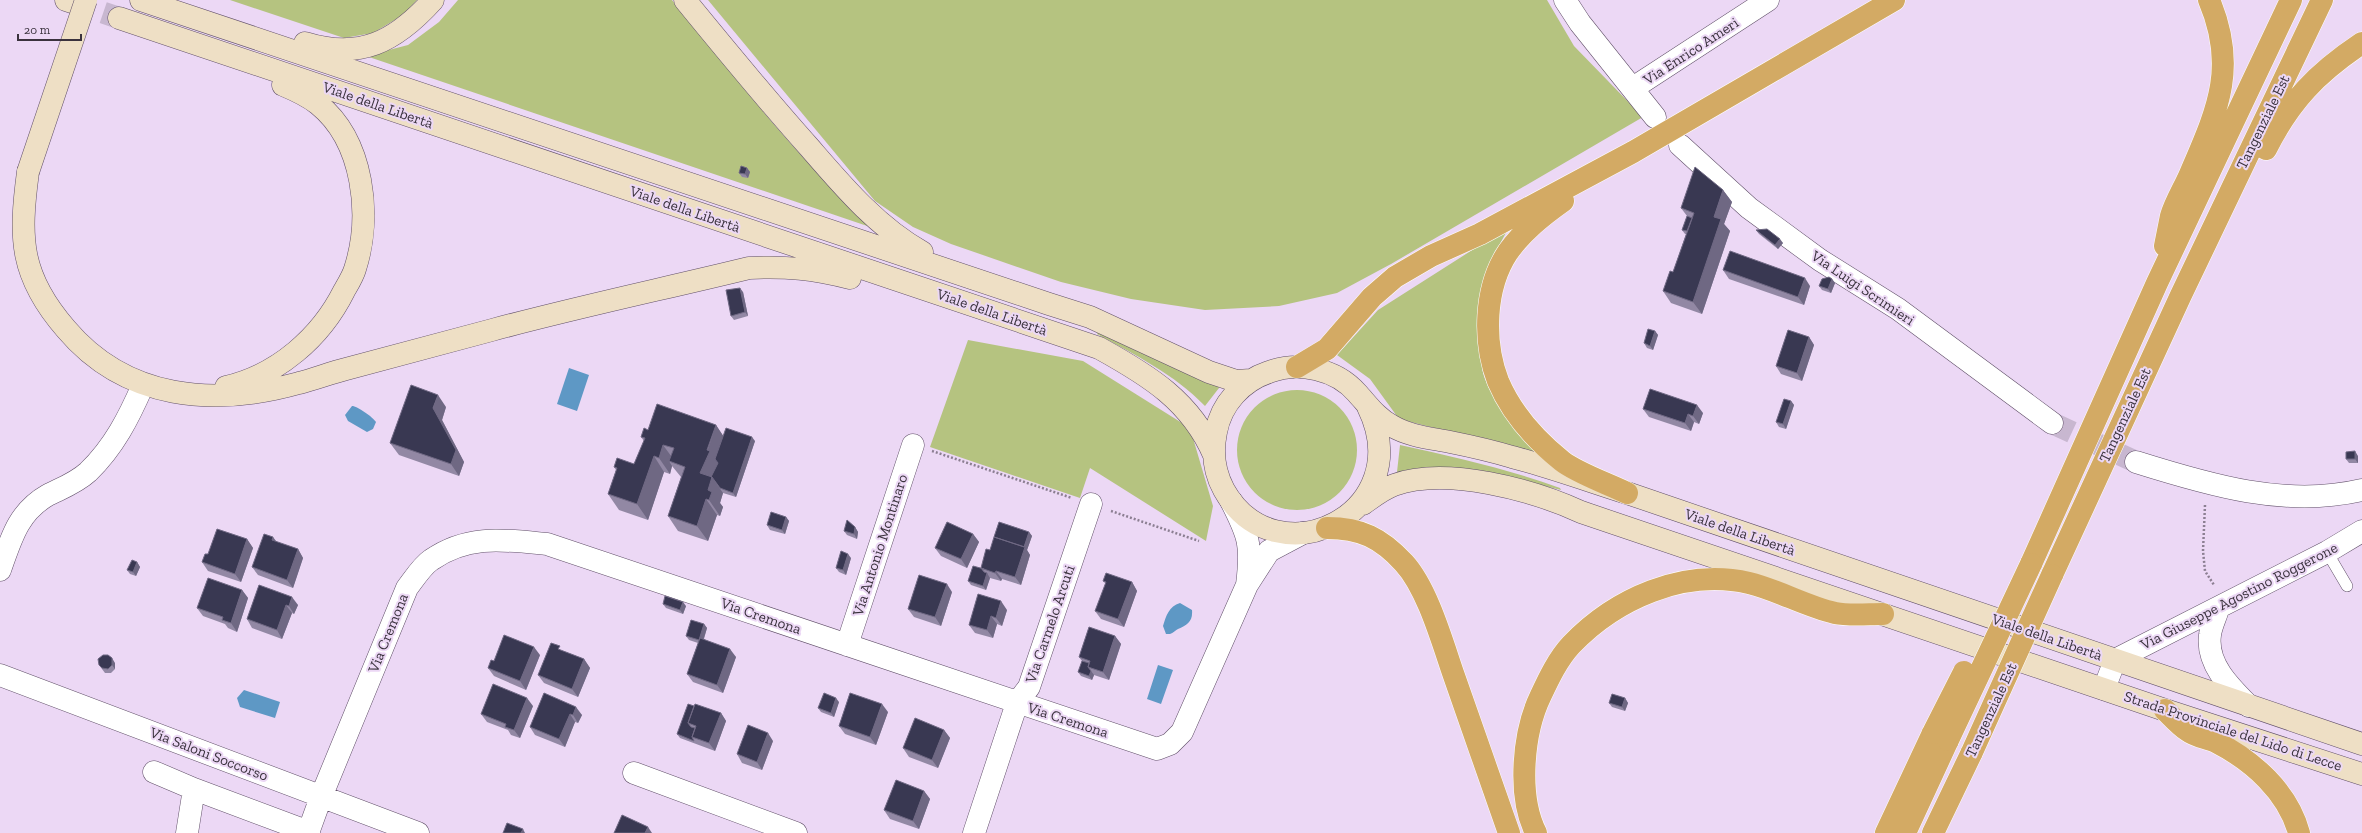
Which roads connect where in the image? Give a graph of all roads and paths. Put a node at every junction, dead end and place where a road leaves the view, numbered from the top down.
1 (141, 0) edge
2 (146, 0) edge
3 (432, 0) edge
4 (685, 0) edge
5 (1565, 0) edge
6 (1768, 0) edge
7 (1894, 0) edge
8 (2209, 0) edge
9 (2291, 0) edge
10 (2322, 0) edge
11 (74, 1) edge
12 (2362, 43) edge
13 (1633, 88) junction
14 (1655, 117) dead end
15 (1680, 145) dead end
16 (1633, 152) junction
17 (983, 281) junction
18 (2157, 282) junction
19 (2181, 295) junction
20 (1044, 330) junction
21 (1297, 367) junction
22 (1251, 380) junction
23 (143, 384) junction
24 (194, 394) junction
25 (1368, 406) junction
26 (2052, 424) tunnel mouth
27 (913, 445) joint
28 (1214, 454) junction
29 (2136, 462) tunnel mouth
30 (2193, 480) junction
31 (2362, 490) edge
32 (1627, 493) junction
33 (1229, 498) junction
34 (1091, 504) junction
35 (1356, 509) junction
36 (1328, 528) junction
37 (2362, 531) edge
38 (1303, 533) junction
39 (1199, 541) dead end
40 (2327, 552) junction
41 (0, 570) edge
42 (1247, 585) junction
43 (2347, 586) dead end
44 (2218, 609) junction
45 (1883, 614) junction
46 (848, 645) junction
47 (2115, 660) junction
48 (0, 675) edge
49 (2104, 689) junction
50 (1017, 703) junction
51 (2248, 706) junction
52 (2166, 710) junction
53 (1940, 736) junction
54 (2362, 744) edge
55 (1978, 754) junction
56 (154, 772) dead end
57 (634, 773) dead end
58 (2362, 774) edge
59 (194, 788) junction
60 (321, 797) junction
61 (187, 833) edge
62 (309, 833) edge
63 (418, 833) edge
64 (796, 833) edge
65 (974, 833) edge
66 (1509, 833) edge
67 (1536, 833) edge
68 (1886, 833) edge
69 (1905, 833) edge
70 (1933, 833) edge
71 (1950, 833) edge
72 (2299, 833) edge

1 - 17 main road, Viale della Libertà
2 - 3 main road
4 - 17 main road
5 - 13 street
6 - 13 street, Via Enrico Ameri
7 - 16 highway
8 - 18 highway
9 - 18 highway, Tangenziale Est
10 - 19 highway, Tangenziale Est
11 - 23 main road, bridge
12 - 19 highway
13 - 14 street
15 - 26 street, Via Luigi Scrimieri
16 - 21 highway
16 - 32 highway
17 - 22 main road, Viale della Libertà
18 - 53 highway, Tangenziale Est, bridge
19 - 55 highway, Tangenziale Est, bridge
20 - 24 main road
20 - 24 main road, Viale della Libertà
20 - 28 main road, Viale della Libertà
21 - 22 main road, Viale della Libertà
21 - 25 main road, Viale della Libertà
22 - 28 main road, Viale della Libertà
23 - 24 main road
23 - 41 street
25 - 32 main road, Viale della Libertà
25 - 35 main road, Viale della Libertà
27 - 34 path
27 - 46 street, Via Antonio Montinaro
28 - 33 main road, Viale della Libertà
29 - 30 street
30 - 31 street
30 - 44 path
32 - 47 main road, Viale della Libertà
33 - 38 main road, Viale della Libertà
33 - 42 street, Via Cremona
34 - 39 path
34 - 50 street, Via Carmelo Arcuti
35 - 36 main road, Viale della Libertà
35 - 45 main road, Viale della Libertà
36 - 38 main road, Viale della Libertà
36 - 66 highway
37 - 40 street, Via Giuseppe Agostino Roggerone
38 - 42 street, Via Cremona
40 - 43 lane
40 - 44 street, Via Giuseppe Agostino Roggerone
42 - 50 street, Via Cremona
44 - 47 street, Via Giuseppe Agostino Roggerone
44 - 51 street
45 - 49 main road, Viale della Libertà
45 - 67 highway
46 - 50 street, Via Cremona
46 - 60 street, Via Cremona
47 - 49 street
47 - 51 main road, Strada Provinciale del Lido di Lecce
48 - 60 street, Via Saloni Soccorso
49 - 52 main road, Strada Provinciale del Lido di Lecce
50 - 65 street, Via Carmelo Arcuti
51 - 54 main road, Strada Provinciale del Lido di Lecce
52 - 58 main road, Strada Provinciale del Lido di Lecce
52 - 72 highway
53 - 68 highway
53 - 69 highway, Tangenziale Est
55 - 70 highway, Tangenziale Est
55 - 71 highway
56 - 59 street
57 - 64 street
59 - 61 street
59 - 62 street
60 - 62 street, Via Cremona
60 - 63 street, Via Saloni Soccorso

